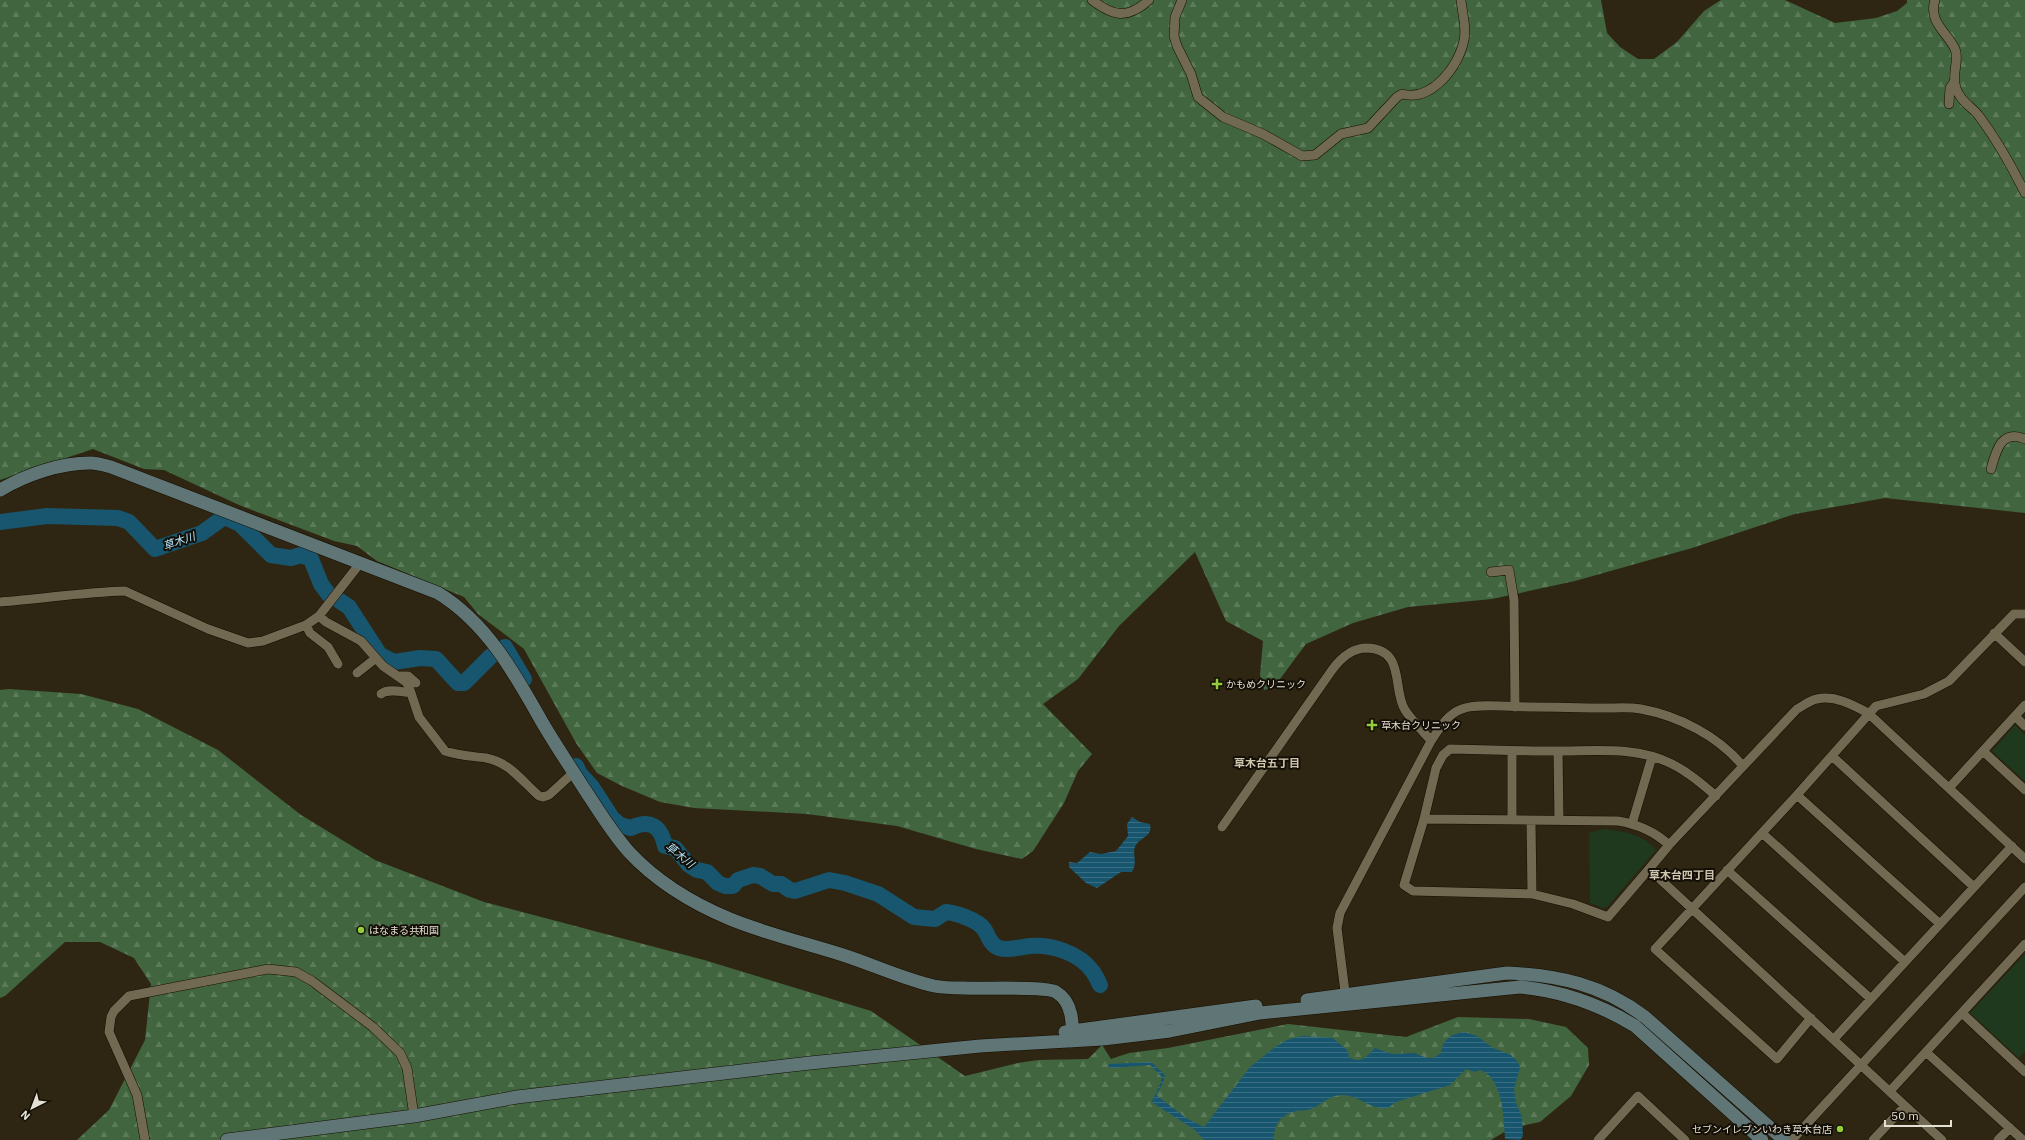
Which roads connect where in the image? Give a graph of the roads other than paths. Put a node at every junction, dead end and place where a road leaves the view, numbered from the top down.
1 (1092, 0) edge
2 (1149, 0) edge
3 (1182, 0) edge
4 (1461, 0) edge
5 (1935, 0) edge
6 (1954, 82) junction
7 (1949, 104) dead end
8 (2025, 193) edge
9 (2025, 439) edge
10 (1991, 469) dead end
11 (0, 490) edge
12 (361, 562) junction
13 (1491, 572) dead end
14 (0, 602) edge
15 (2025, 614) edge
16 (319, 616) junction
17 (306, 625) junction
18 (1994, 633) junction
19 (376, 658) junction
20 (2025, 662) edge
21 (338, 664) dead end
22 (358, 673) dead end
23 (398, 676) junction
24 (416, 683) dead end
25 (411, 693) junction
26 (380, 694) dead end
27 (2025, 704) edge
28 (1516, 707) junction
29 (1868, 713) junction
30 (2015, 716) junction
31 (2025, 726) edge
32 (1431, 742) junction
33 (1512, 751) junction
34 (1558, 751) junction
35 (1983, 751) junction
36 (1832, 756) junction
37 (1652, 757) junction
38 (1744, 766) junction
39 (574, 772) junction
40 (1949, 788) junction
41 (2025, 790) edge
42 (1797, 795) junction
43 (1716, 796) junction
44 (1424, 819) junction
45 (1512, 820) junction
46 (1559, 820) junction
47 (1531, 821) junction
48 (1632, 824) junction
49 (1222, 827) dead end
50 (1762, 833) junction
51 (1669, 845) junction
52 (2012, 846) junction
53 (2025, 859) edge
54 (1649, 869) junction
55 (1727, 870) junction
56 (1974, 887) junction
57 (2025, 887) edge
58 (1532, 894) junction
59 (1692, 910) junction
60 (1940, 924) junction
61 (2025, 944) edge
62 (1905, 962) junction
63 (1871, 999) junction
64 (1346, 1000) junction
65 (1962, 1013) junction
66 (1811, 1018) junction
67 (1072, 1036) junction
68 (1834, 1039) junction
69 (1926, 1052) junction
70 (1861, 1065) junction
71 (2023, 1066) edge
72 (1890, 1091) junction
73 (1905, 1106) junction
74 (414, 1116) junction
75 (2010, 1128) junction
76 (1604, 1138) edge
77 (145, 1140) edge
78 (227, 1140) edge
79 (1685, 1140) edge
80 (1762, 1140) edge
81 (1784, 1140) edge
82 (1792, 1140) edge
83 (1873, 1140) edge
84 (1942, 1140) edge
85 (1998, 1140) edge
86 (2023, 1140) edge

1 - 2 street
3 - 4 street
5 - 6 street
6 - 7 street
6 - 8 street
9 - 10 street
11 - 12 street
12 - 16 street
12 - 39 street
13 - 28 street
14 - 17 street
15 - 18 street
16 - 17 street
16 - 19 street
17 - 21 street
18 - 20 street
18 - 29 street
19 - 22 street
19 - 23 street
23 - 24 street
23 - 25 street
25 - 26 street
25 - 39 street
27 - 30 street
28 - 32 street
28 - 38 street
29 - 36 street
29 - 38 street
29 - 40 street
30 - 31 street
30 - 35 street
32 - 49 street
32 - 64 street
33 - 34 street
33 - 44 street
33 - 45 street
34 - 37 street
34 - 46 street
35 - 40 street
35 - 41 street
36 - 42 street
36 - 56 street
37 - 43 street
37 - 48 street
38 - 43 street
39 - 67 street
40 - 52 street
42 - 50 street
42 - 60 street
43 - 51 street
44 - 45 street
44 - 58 street
45 - 47 street
46 - 47 street
46 - 48 street
47 - 58 street
48 - 51 street
50 - 55 street
50 - 62 street
51 - 54 street
52 - 53 street
52 - 56 street
54 - 58 street
54 - 59 street
55 - 59 street
55 - 63 street
56 - 60 street
57 - 70 street
59 - 66 street
59 - 66 street
60 - 62 street
61 - 65 street
62 - 63 street
63 - 68 street
64 - 67 street
64 - 80 street
64 - 81 street
65 - 69 street
65 - 71 street
66 - 68 street
67 - 74 street
68 - 70 street
69 - 72 street
69 - 75 street
70 - 72 street
70 - 82 street
72 - 73 street
73 - 83 street
73 - 84 street
74 - 77 street
74 - 78 street
75 - 85 street
75 - 86 street
76 - 79 street

